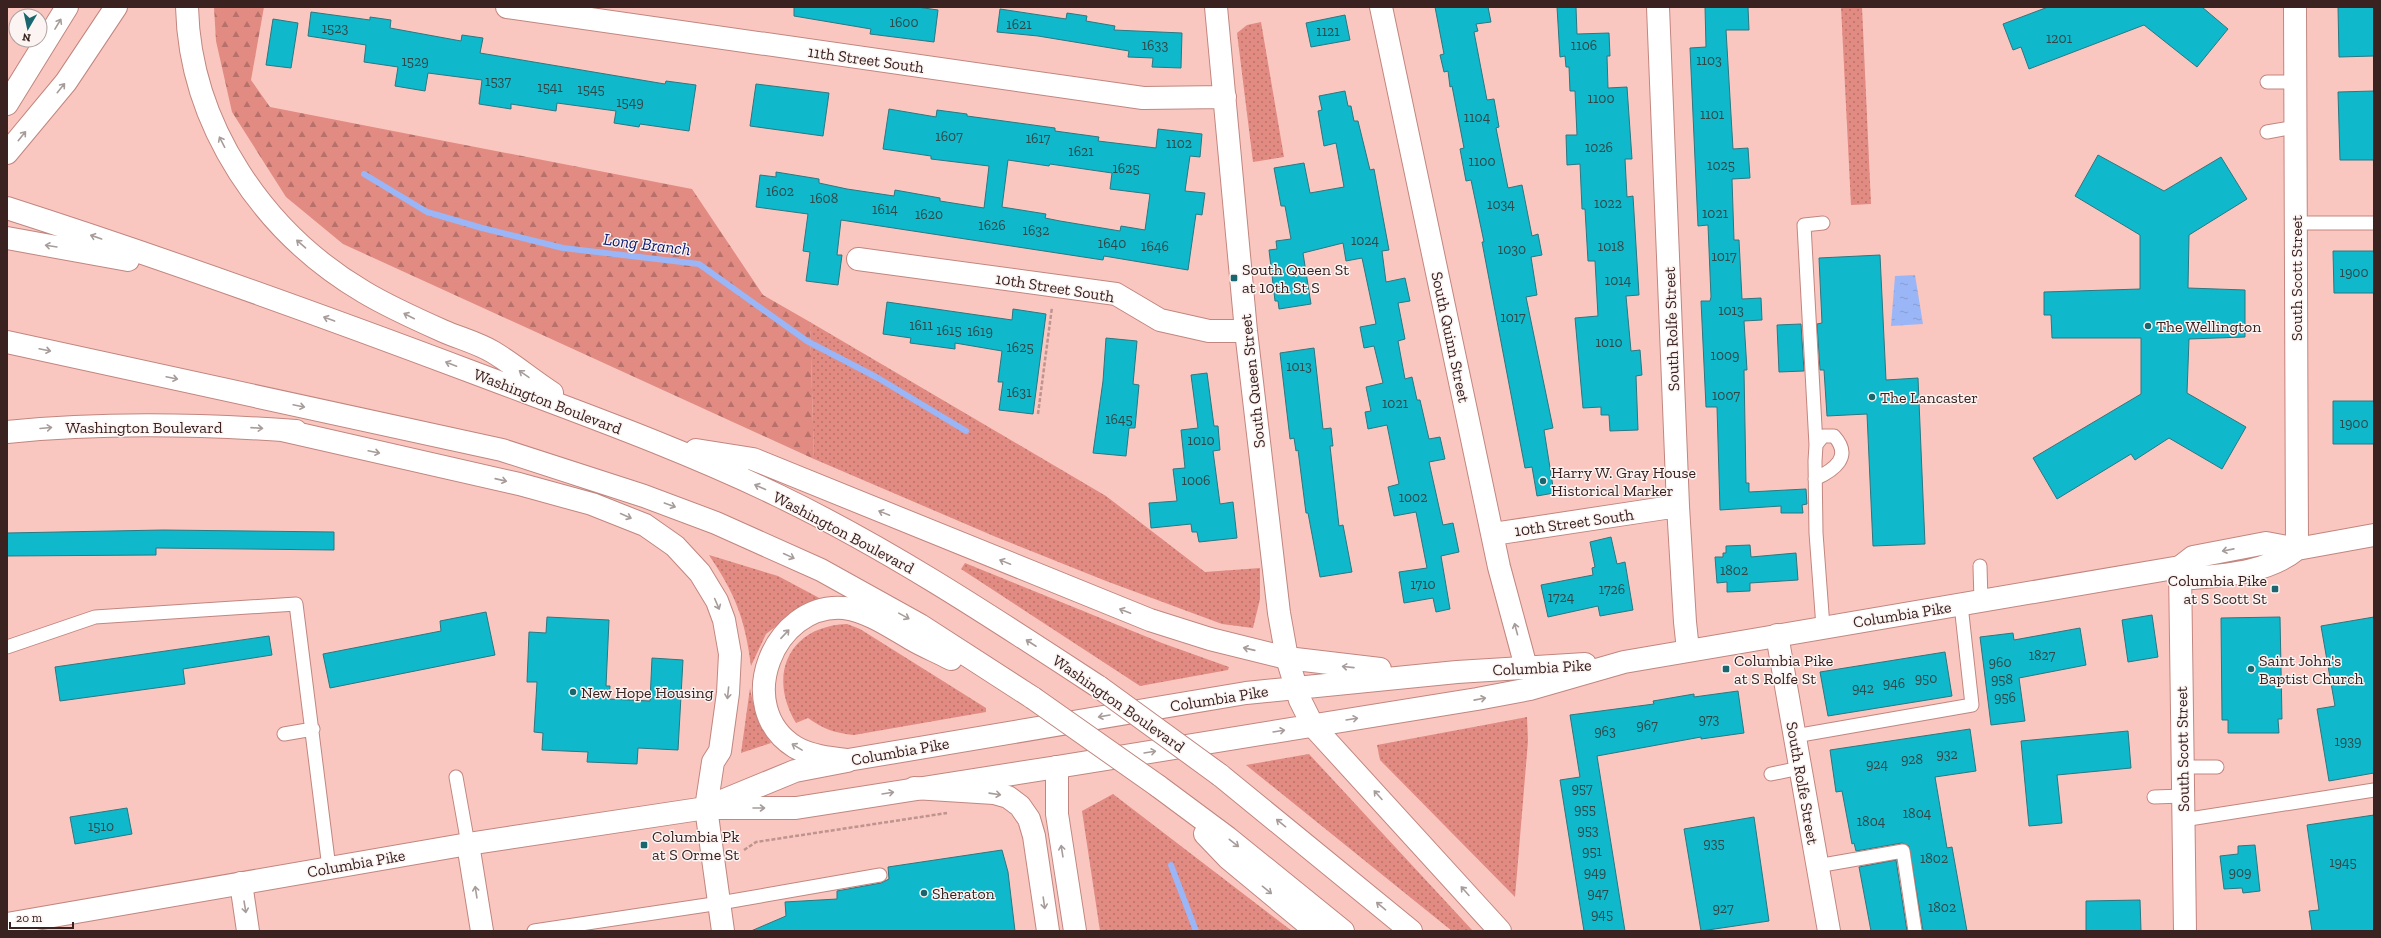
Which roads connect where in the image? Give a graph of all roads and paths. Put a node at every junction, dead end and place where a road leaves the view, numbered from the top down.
1 (67, 7) edge
2 (116, 7) edge
3 (187, 7) edge
4 (507, 7) edge
5 (1216, 7) edge
6 (1381, 7) edge
7 (1658, 7) edge
8 (2295, 7) edge
9 (2266, 82) dead end
10 (2295, 82) junction
11 (1225, 97) junction
12 (7, 104) edge
13 (2295, 127) junction
14 (2267, 132) dead end
15 (7, 153) edge
16 (7, 208) edge
17 (1823, 223) dead end
18 (2296, 223) junction
19 (2374, 223) edge
20 (7, 238) edge
21 (858, 259) dead end
22 (200, 273) junction
23 (1053, 302) dead end
24 (1246, 331) junction
25 (7, 342) edge
26 (579, 412) junction
27 (1038, 414) dead end
28 (282, 430) junction
29 (7, 432) edge
30 (663, 445) junction
31 (1816, 445) junction
32 (1815, 479) junction
33 (606, 484) junction
34 (1678, 506) junction
35 (1493, 534) junction
36 (2374, 535) edge
37 (2297, 549) junction
38 (1980, 566) dead end
39 (2180, 567) junction
40 (1971, 603) junction
41 (1823, 627) junction
42 (1777, 635) junction
43 (7, 647) edge
44 (1688, 650) junction
45 (1287, 658) junction
46 (1624, 662) junction
47 (1526, 667) junction
48 (1457, 672) junction
49 (1295, 688) junction
50 (1033, 698) junction
51 (1313, 726) junction
52 (313, 728) junction
53 (284, 734) dead end
54 (1795, 736) junction
55 (848, 760) junction
56 (2217, 766) dead end
57 (1057, 767) junction
58 (2183, 767) junction
59 (1800, 768) junction
60 (1771, 774) dead end
61 (456, 777) dead end
62 (1158, 786) junction
63 (914, 788) junction
64 (2374, 790) edge
65 (2183, 796) junction
66 (2154, 797) dead end
67 (706, 808) junction
68 (950, 813) dead end
69 (2183, 820) junction
70 (468, 844) junction
71 (744, 850) dead end
72 (1817, 866) junction
73 (329, 868) junction
74 (880, 875) dead end
75 (241, 883) junction
76 (720, 903) junction
77 (7, 924) edge
78 (248, 931) edge
79 (482, 931) edge
80 (534, 931) edge
81 (723, 931) edge
82 (1048, 931) edge
83 (1075, 931) edge
84 (1316, 931) edge
85 (1343, 931) edge
86 (1411, 931) edge
87 (1500, 931) edge
88 (1829, 931) edge
89 (1915, 931) edge
90 (2185, 931) edge

12 -> 1 main road
15 -> 2 main road
26 -> 3 main road
4 - 11 main road, 11th Street South
5 - 11 main road, South Queen Street
6 - 35 main road, South Quinn Street
7 - 34 main road, South Rolfe Street
8 - 10 main road, South Scott Street
9 - 10 lane
10 - 13 main road, South Scott Street
11 - 24 main road, South Queen Street
13 - 14 lane
13 - 18 main road, South Scott Street
22 -> 16 main road
17 - 31 lane
18 - 19 lane
18 - 37 main road, South Scott Street
22 -> 20 main road
21 - 24 main road, 10th Street South
26 -> 22 main road, Washington Boulevard
23 - 27 path
24 - 45 main road, South Queen Street
25 -> 33 main road
26 - 30 main road, Washington Boulevard
29 -> 28 main road, Washington Boulevard
28 - 33 main road
28 -> 67 main road
45 -> 30 main road
86 -> 30 main road, Washington Boulevard, bridge
31 - 32 lane
31 - 32 lane
32 - 41 lane
33 -> 50 main road
34 - 35 main road, 10th Street South
34 - 44 main road, South Rolfe Street
47 -> 35 main road, South Quinn Street
36 - 37 main road, Columbia Pike
37 - 39 main road, Columbia Pike
38 - 40 lane
39 - 40 main road, Columbia Pike
39 - 58 main road, South Scott Street
40 - 41 main road, Columbia Pike
40 - 54 lane
41 - 42 main road, Columbia Pike
42 - 44 main road, Columbia Pike
42 - 54 main road, South Rolfe Street
43 - 52 lane
44 - 46 main road, Columbia Pike
48 -> 45 main road
45 - 49 main road, South Queen Street
46 - 47 main road, Columbia Pike
51 -> 46 main road, Columbia Pike
47 - 48 main road, Columbia Pike
48 - 49 main road, Columbia Pike
49 - 51 main road, South Queen Street
49 -> 55 main road, Columbia Pike
55 -> 50 main road
50 - 62 main road, bridge
57 -> 51 main road, Columbia Pike
87 -> 51 main road, South Queen Street
52 - 53 lane
52 - 73 lane
54 - 59 main road, South Rolfe Street
55 - 67 main road, Columbia Pike
56 - 58 lane
57 - 63 main road, Columbia Pike
83 -> 57 main road
58 - 65 main road, South Scott Street
59 - 60 lane
59 - 72 main road, South Rolfe Street
61 - 70 lane
62 -> 84 main road
62 -> 85 main road
67 -> 63 main road, Columbia Pike
63 -> 82 main road
64 - 69 lane
65 - 66 lane
65 - 69 main road, South Scott Street
67 - 70 main road, Columbia Pike
67 - 76 main road
68 - 71 path
69 - 90 main road, South Scott Street
70 - 73 main road, Columbia Pike
79 -> 70 main road
72 - 88 main road, South Rolfe Street
72 - 89 lane
73 - 75 main road, Columbia Pike
74 - 76 lane
75 - 77 main road, Columbia Pike
75 -> 78 main road
76 - 80 lane
76 - 81 main road

